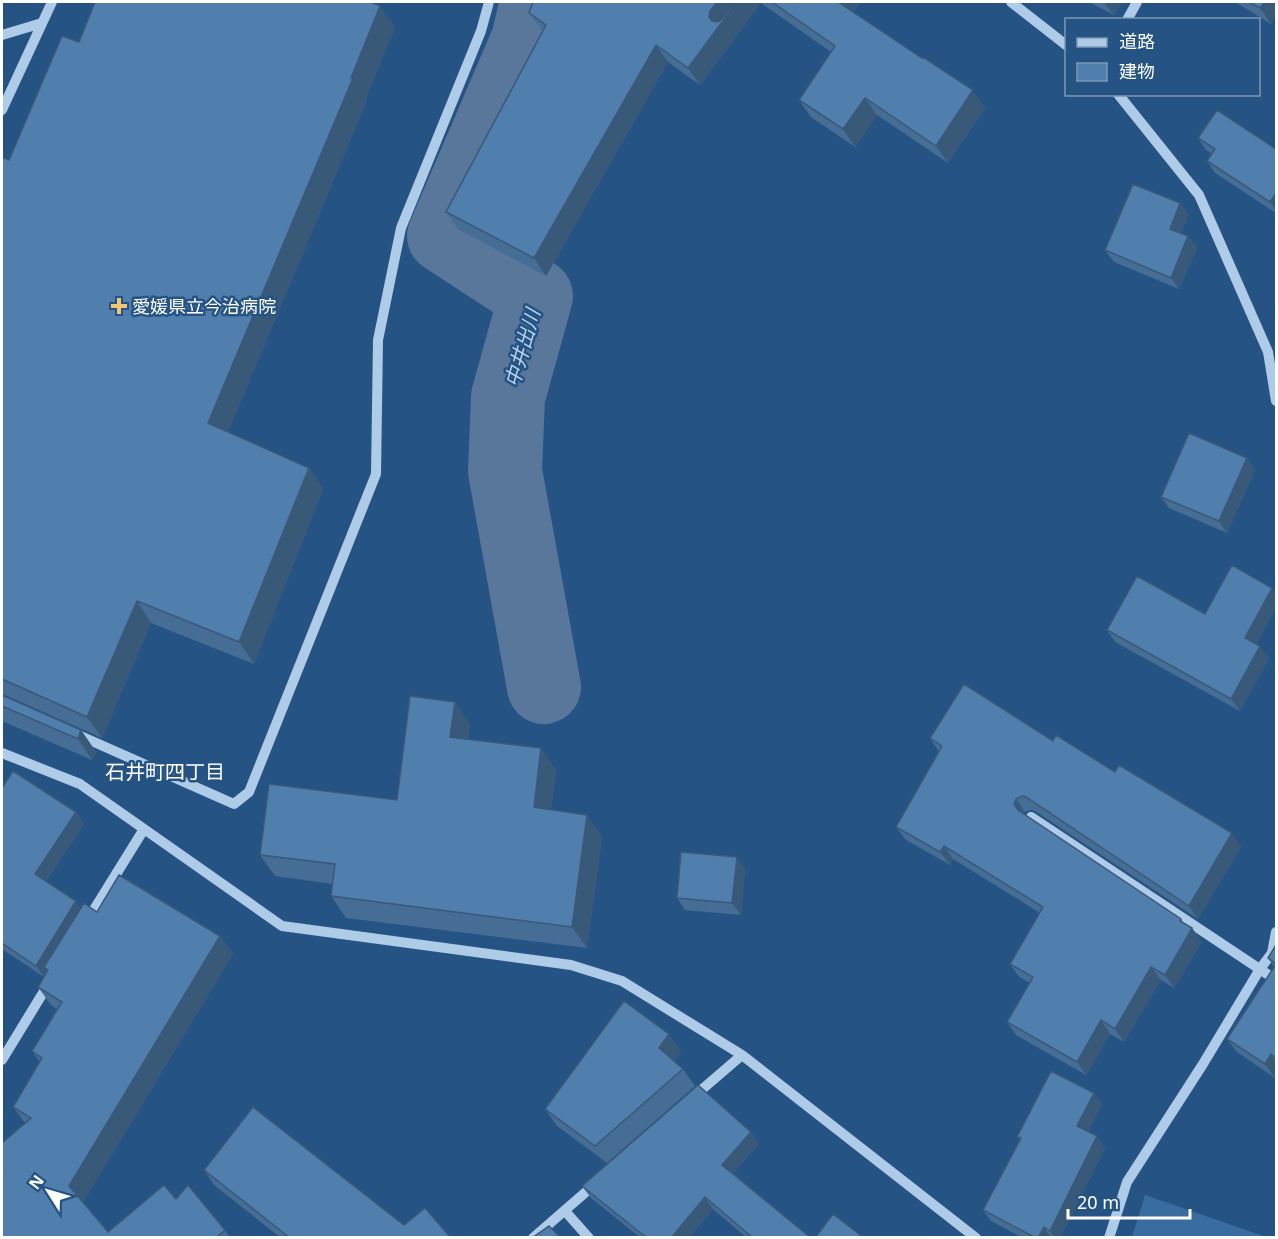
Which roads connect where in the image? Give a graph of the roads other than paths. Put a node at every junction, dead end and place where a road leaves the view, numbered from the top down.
1 (52, 2) edge
2 (489, 2) edge
3 (1011, 2) edge
4 (1137, 2) edge
5 (1127, 18) edge
6 (42, 23) junction
7 (2, 35) edge
8 (1065, 44) edge
9 (1120, 96) edge
10 (2, 110) edge
11 (1276, 401) edge
12 (65, 730) edge
13 (2, 753) edge
14 (1030, 817) edge
15 (144, 829) junction
16 (82, 929) edge
17 (1276, 932) edge
18 (57, 969) edge
19 (1260, 969) junction
20 (1276, 980) edge
21 (742, 1054) junction
22 (2, 1060) edge
23 (680, 1109) edge
24 (600, 1179) edge
25 (565, 1211) junction
26 (533, 1238) edge
27 (589, 1238) edge
28 (976, 1238) edge
29 (1109, 1238) edge

1 - 6 street
2 - 12 street
3 - 8 street
4 - 5 street
6 - 7 street
6 - 10 street
9 - 11 street
13 - 15 street
14 - 19 street
15 - 16 street
15 - 21 street
17 - 19 street
18 - 22 street
19 - 20 street
19 - 29 street
21 - 23 street
21 - 28 street
24 - 25 street
25 - 26 street
25 - 27 street

